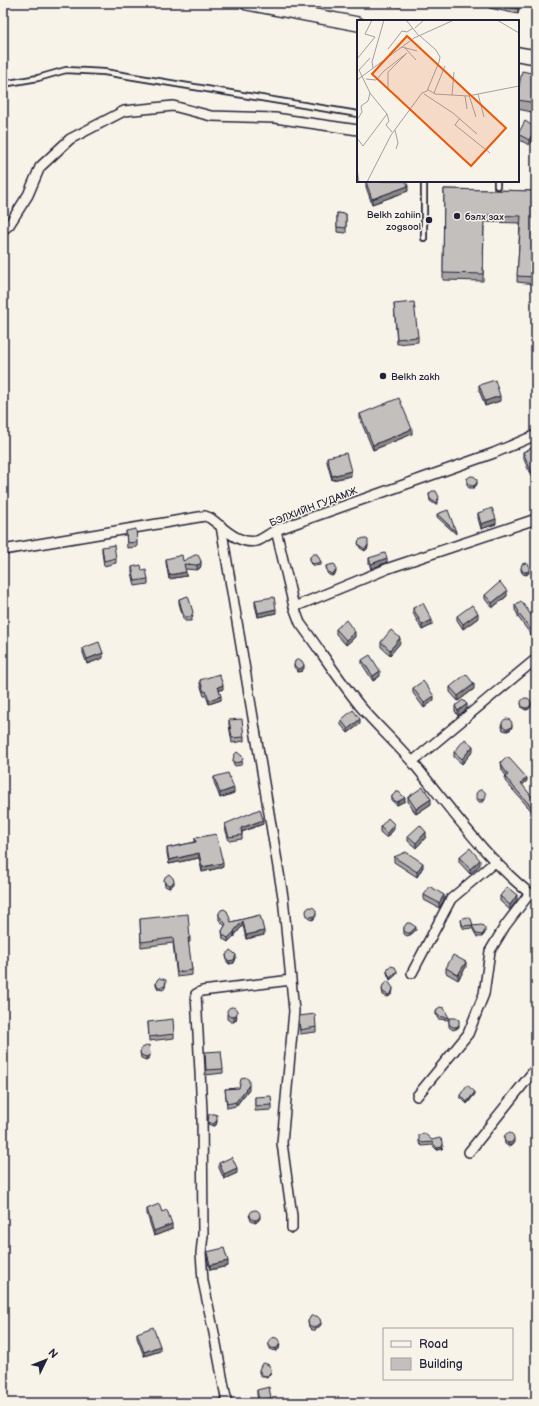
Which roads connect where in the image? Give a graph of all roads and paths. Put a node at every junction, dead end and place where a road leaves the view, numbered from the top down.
1 (247, 3) edge
2 (357, 24) edge
3 (519, 54) edge
4 (536, 57) edge
5 (3, 84) edge
6 (357, 114) edge
7 (357, 130) edge
8 (424, 182) edge
9 (3, 230) edge
10 (424, 238) dead end
11 (536, 435) edge
12 (536, 519) edge
13 (221, 526) junction
14 (276, 530) junction
15 (3, 550) edge
16 (294, 607) junction
17 (536, 659) edge
18 (412, 762) junction
19 (496, 861) junction
20 (533, 896) edge
21 (412, 973) dead end
22 (291, 980) junction
23 (536, 1068) edge
24 (417, 1096) dead end
25 (469, 1152) dead end
26 (292, 1228) dead end
27 (226, 1403) edge

1 - 2 main road
3 - 4 main road
5 - 6 lane
7 - 9 street
8 - 10 lane
11 - 14 street, БЭЛХИЙН ГУДАМЖ
12 - 16 street
13 - 14 street, БЭЛХИЙН ГУДАМЖ
13 - 15 street, БЭЛХИЙН ГУДАМЖ
13 - 22 street
14 - 16 street
16 - 18 street
17 - 18 street
18 - 19 street
19 - 20 street
19 - 21 street
20 - 24 street
22 - 26 street
22 - 27 street
23 - 25 street

